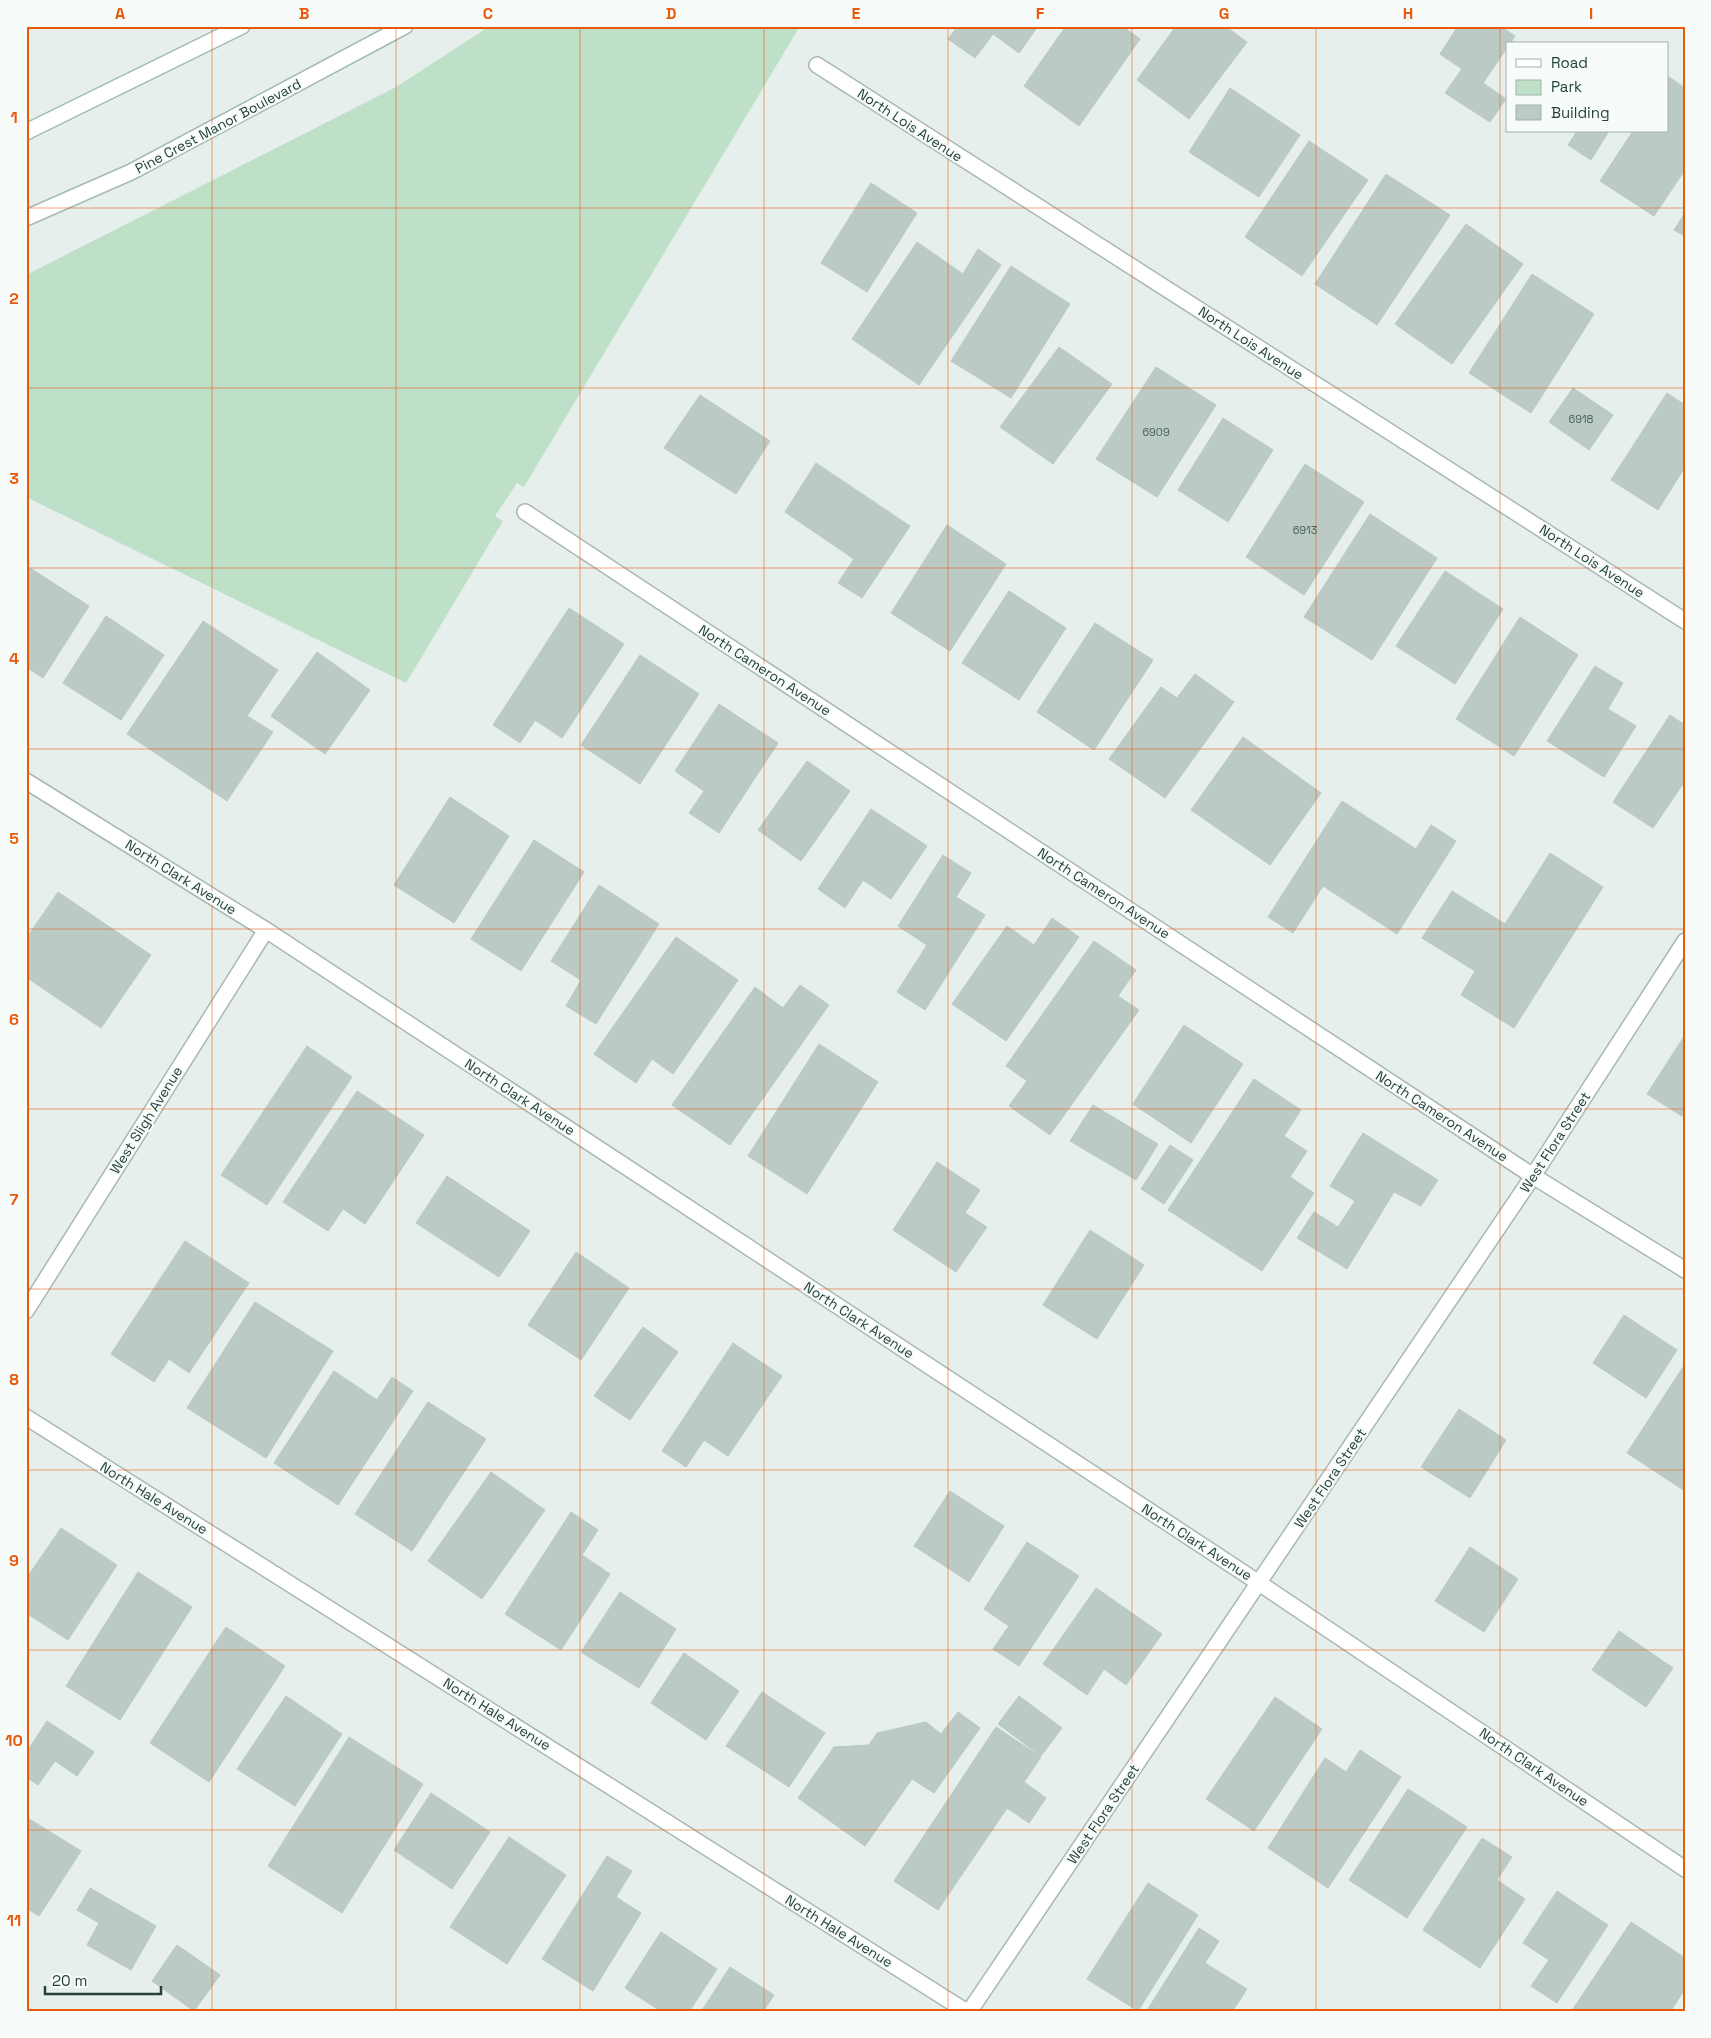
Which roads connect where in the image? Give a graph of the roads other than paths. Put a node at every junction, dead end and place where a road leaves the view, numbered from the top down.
1 (242, 26) edge
2 (405, 26) edge
3 (816, 65) dead end
4 (26, 132) edge
5 (26, 218) edge
6 (525, 512) dead end
7 (1685, 621) edge
8 (26, 781) edge
9 (266, 930) junction
10 (1685, 940) edge
11 (1533, 1176) junction
12 (1685, 1270) edge
13 (26, 1310) edge
14 (26, 1417) edge
15 (1259, 1583) junction
16 (1685, 1868) edge
17 (968, 2012) edge

1 - 4 street
2 - 5 street, Pine Crest Manor Boulevard
3 - 7 street, North Lois Avenue
6 - 11 street, North Cameron Avenue
8 - 9 street, North Clark Avenue
9 - 13 street, West Sligh Avenue
9 - 15 street, North Clark Avenue
10 - 11 street, West Flora Street
11 - 12 street, North Cameron Avenue
11 - 15 street, West Flora Street
14 - 17 street, North Hale Avenue
15 - 16 street, North Clark Avenue
15 - 17 street, West Flora Street

